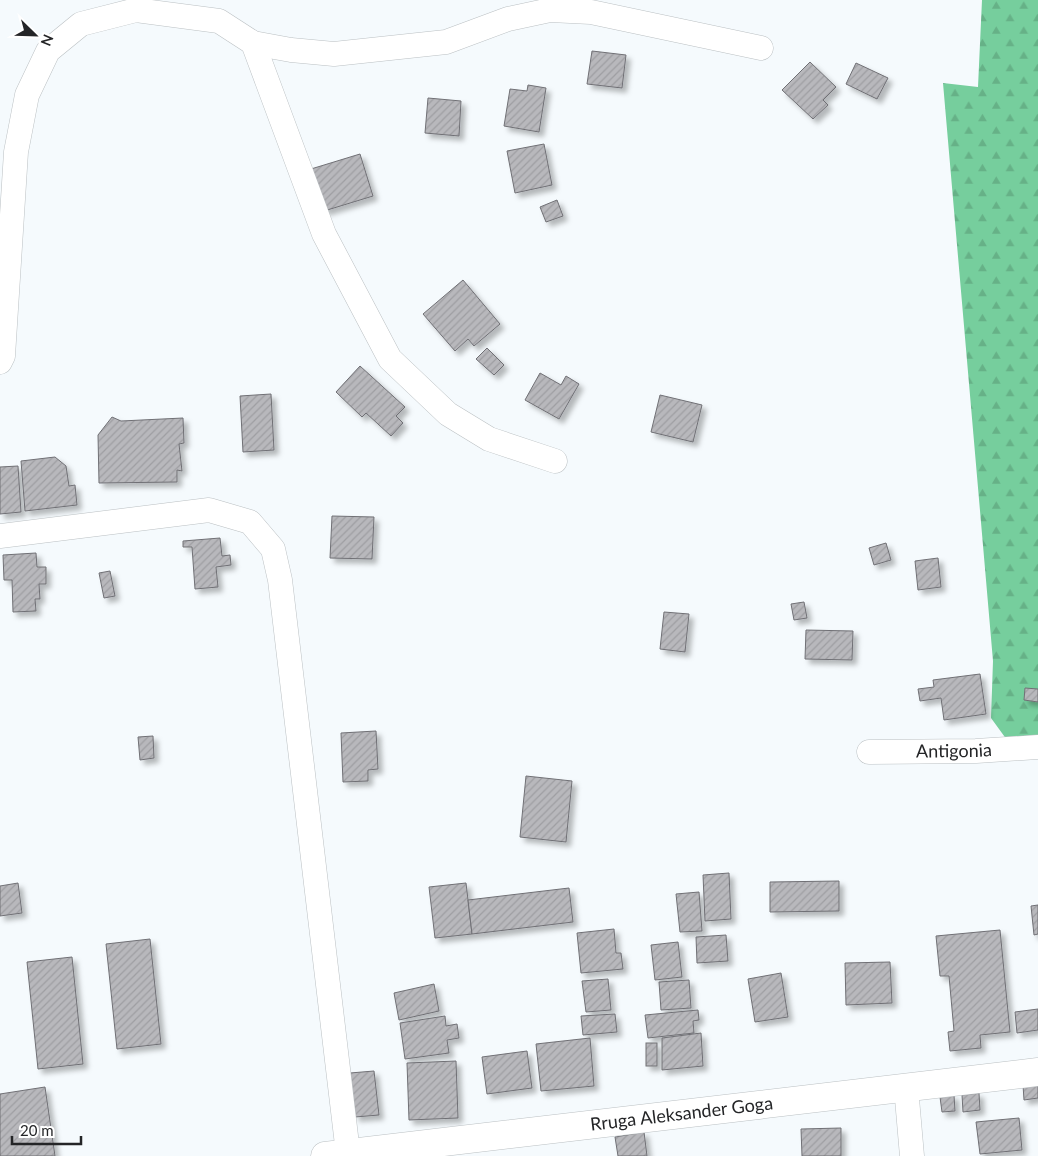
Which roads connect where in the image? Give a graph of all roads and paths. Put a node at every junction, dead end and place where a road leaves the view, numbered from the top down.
1 (136, 5) edge
2 (253, 43) junction
3 (761, 48) dead end
4 (0, 362) edge
5 (555, 461) dead end
6 (0, 536) edge
7 (1038, 747) edge
8 (869, 752) dead end
9 (1038, 1072) edge
10 (906, 1086) junction
11 (336, 1155) edge
12 (912, 1156) edge

1 - 2 street
1 - 4 street
2 - 3 street
2 - 5 street
6 - 11 street
7 - 8 street, Antigonia
9 - 10 main road, Rruga Aleksander Goga
10 - 11 main road, Rruga Aleksander Goga
10 - 12 street

